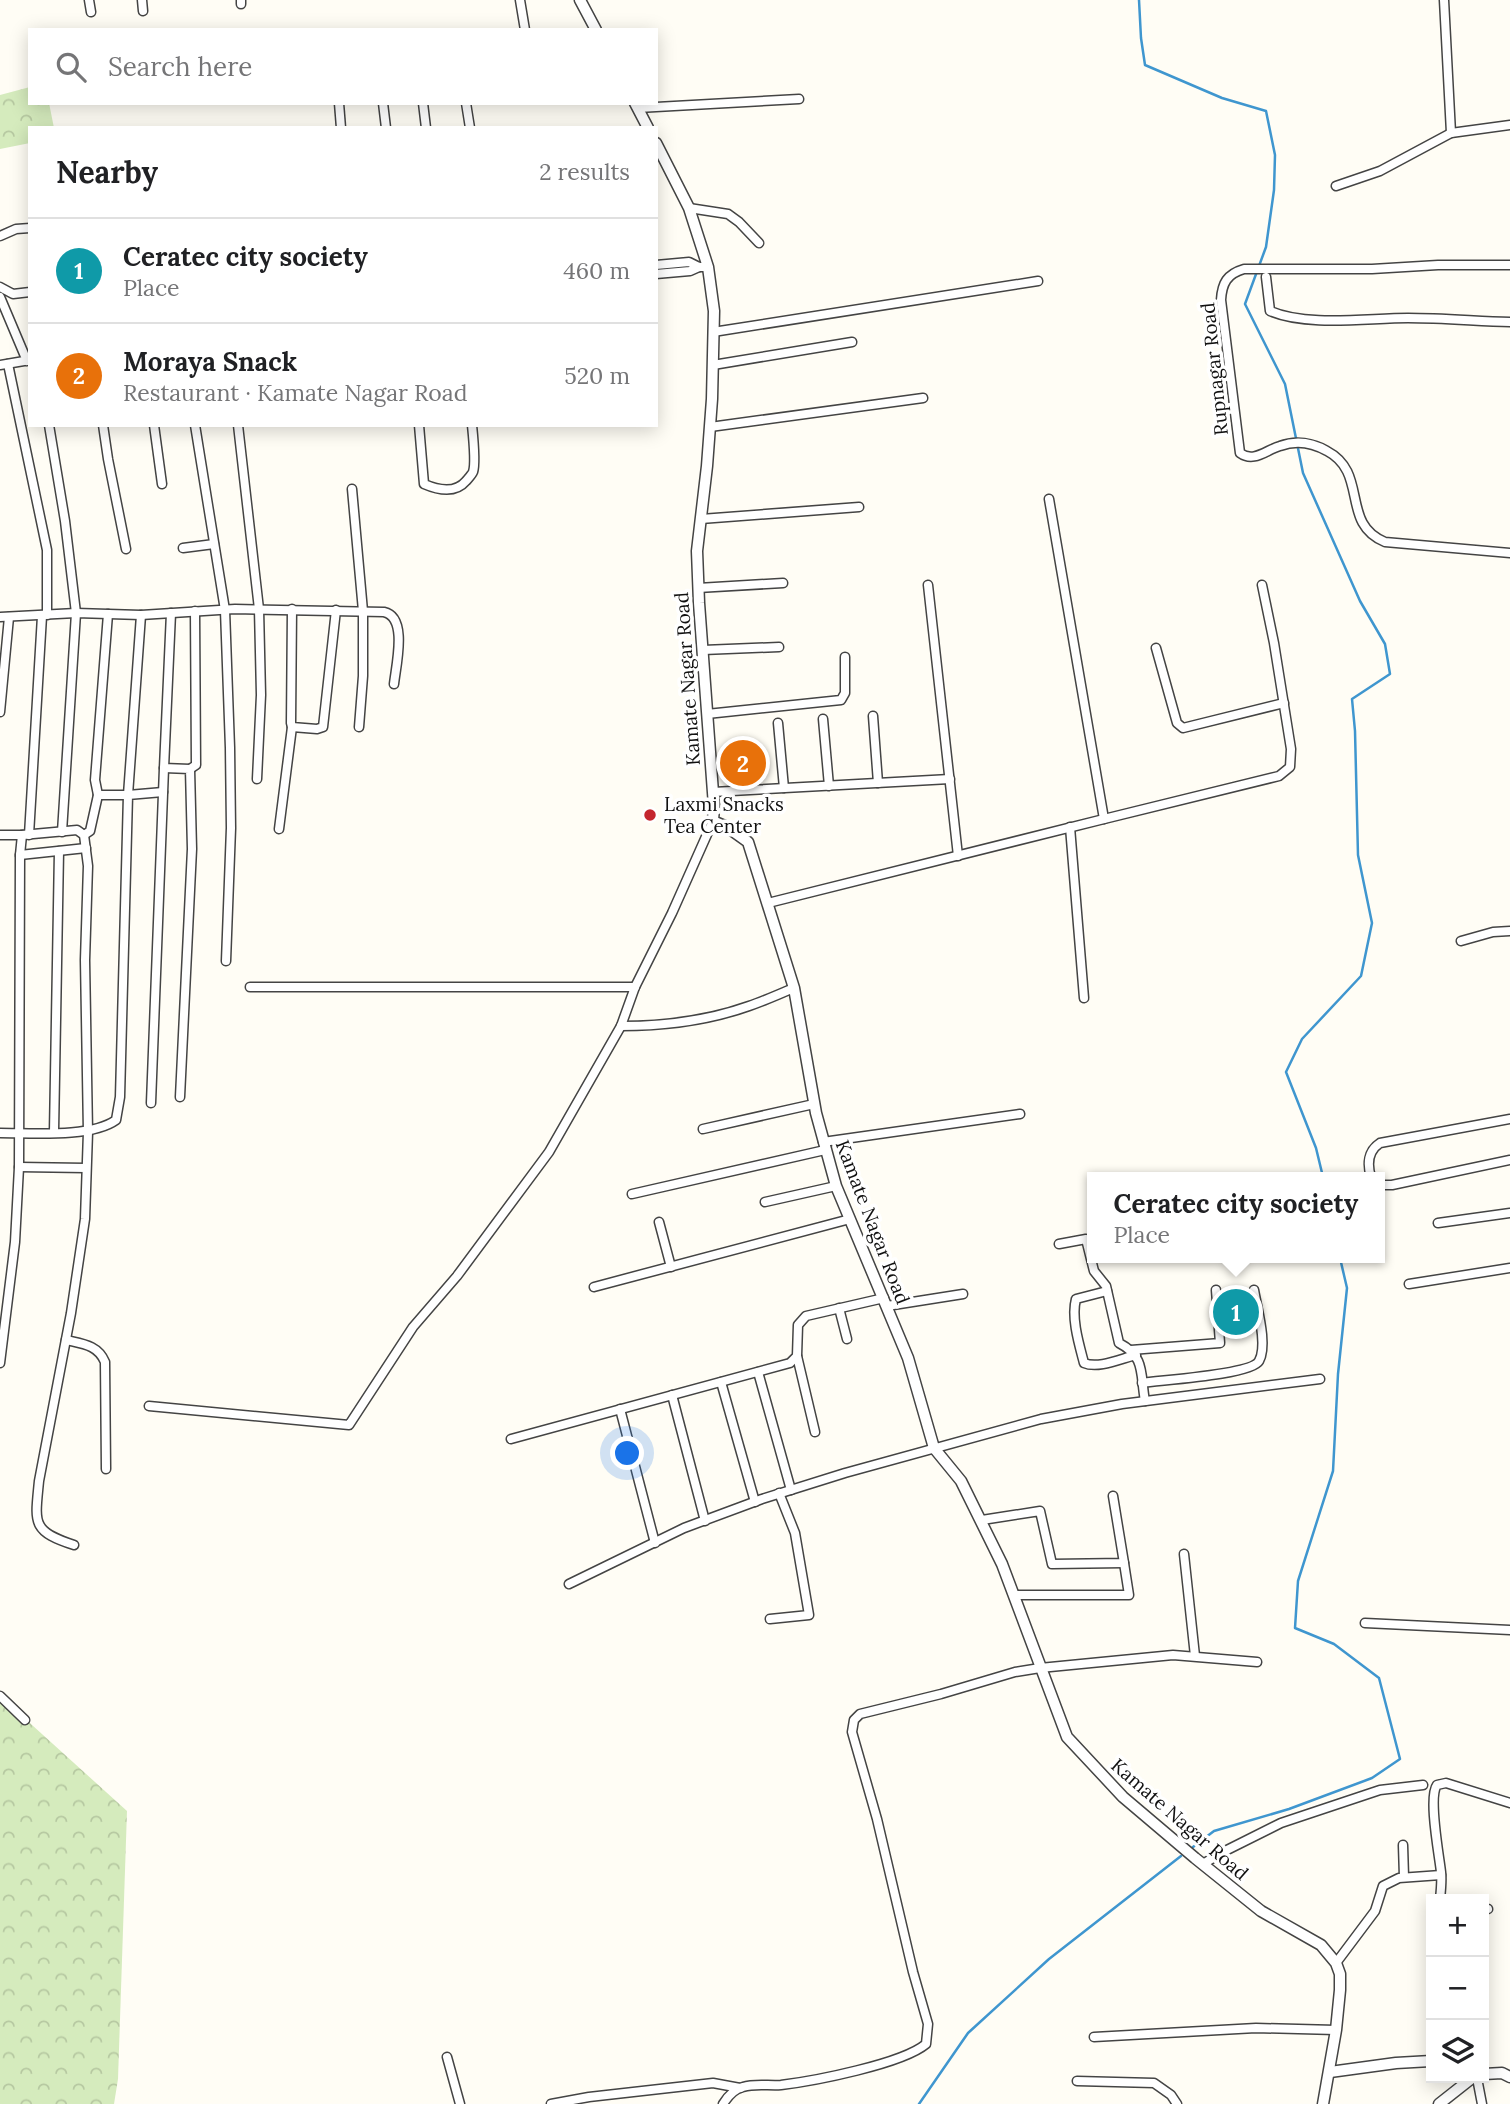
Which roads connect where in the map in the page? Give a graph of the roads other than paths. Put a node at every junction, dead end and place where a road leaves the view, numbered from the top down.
1 (89, 0) edge
2 (142, 0) edge
3 (520, 0) edge
4 (580, 0) edge
5 (1444, 0) edge
6 (143, 11) dead end
7 (91, 12) dead end
8 (525, 28) edge
9 (595, 28) edge
10 (799, 99) dead end
11 (339, 105) edge
12 (383, 105) edge
13 (423, 105) edge
14 (466, 105) edge
15 (637, 106) edge
16 (1510, 125) edge
17 (341, 126) edge
18 (386, 126) edge
19 (426, 126) edge
20 (470, 126) edge
21 (647, 126) edge
22 (1451, 133) junction
23 (658, 147) edge
24 (1336, 186) dead end
25 (690, 208) junction
26 (28, 228) edge
27 (0, 236) edge
28 (759, 243) dead end
29 (658, 265) edge
30 (1510, 265) edge
31 (704, 267) junction
32 (658, 274) edge
33 (1265, 274) junction
34 (1038, 281) dead end
35 (0, 287) edge
36 (28, 292) edge
37 (0, 297) edge
38 (1510, 322) edge
39 (713, 332) junction
40 (852, 342) dead end
41 (28, 358) edge
42 (28, 360) edge
43 (4, 364) edge
44 (713, 365) junction
45 (923, 398) dead end
46 (49, 427) edge
47 (103, 427) edge
48 (154, 427) edge
49 (195, 427) edge
50 (238, 427) edge
51 (419, 427) edge
52 (472, 427) edge
53 (710, 427) junction
54 (162, 484) dead end
55 (352, 489) dead end
56 (1049, 499) dead end
57 (859, 506) dead end
58 (701, 519) junction
59 (214, 544) junction
60 (183, 548) dead end
61 (126, 549) dead end
62 (1510, 553) edge
63 (783, 583) dead end
64 (928, 585) dead end
65 (1262, 585) dead end
66 (698, 588) junction
67 (259, 609) junction
68 (292, 609) junction
69 (225, 610) junction
70 (335, 610) junction
71 (195, 611) junction
72 (363, 611) junction
73 (75, 613) junction
74 (172, 613) junction
75 (108, 614) junction
76 (44, 615) junction
77 (141, 615) junction
78 (5, 617) edge
79 (779, 647) dead end
80 (1156, 648) dead end
81 (703, 650) junction
82 (845, 657) dead end
83 (394, 684) dead end
84 (1284, 703) junction
85 (0, 712) edge
86 (707, 714) junction
87 (873, 716) dead end
88 (823, 719) dead end
89 (778, 723) dead end
90 (292, 727) junction
91 (359, 727) dead end
92 (164, 768) junction
93 (190, 769) junction
94 (257, 779) dead end
95 (950, 779) junction
96 (878, 783) junction
97 (829, 786) junction
98 (784, 788) junction
99 (163, 792) junction
100 (713, 792) junction
101 (98, 795) junction
102 (128, 795) junction
103 (1104, 819) junction
104 (713, 821) junction
105 (1070, 827) junction
106 (279, 829) dead end
107 (62, 832) junction
108 (0, 835) edge
109 (25, 835) junction
110 (84, 835) junction
111 (86, 848) junction
112 (59, 851) junction
113 (20, 855) junction
114 (958, 856) junction
115 (768, 903) junction
116 (1510, 932) edge
117 (1461, 940) dead end
118 (226, 961) dead end
119 (250, 987) dead end
120 (635, 987) junction
121 (794, 988) junction
122 (1084, 998) dead end
123 (621, 1026) junction
124 (180, 1097) dead end
125 (151, 1103) dead end
126 (814, 1104) junction
127 (1020, 1114) dead end
128 (1510, 1119) edge
129 (703, 1129) dead end
130 (54, 1132) junction
131 (88, 1132) junction
132 (0, 1133) edge
133 (19, 1133) junction
134 (824, 1146) junction
135 (1510, 1160) edge
136 (19, 1167) junction
137 (86, 1168) junction
138 (1370, 1172) edge
139 (1385, 1185) edge
140 (836, 1186) junction
141 (632, 1194) dead end
142 (765, 1202) dead end
143 (1510, 1213) edge
144 (850, 1219) junction
145 (659, 1222) dead end
146 (1438, 1223) dead end
147 (1087, 1243) edge
148 (1059, 1244) dead end
149 (1092, 1263) edge
150 (671, 1267) junction
151 (1510, 1268) edge
152 (1409, 1284) dead end
153 (594, 1287) dead end
154 (1216, 1290) dead end
155 (1254, 1290) dead end
156 (1107, 1292) junction
157 (962, 1294) dead end
158 (886, 1302) junction
159 (839, 1308) junction
160 (847, 1339) dead end
161 (66, 1340) junction
162 (1133, 1352) junction
163 (797, 1356) junction
164 (0, 1363) edge
165 (758, 1372) junction
166 (1321, 1379) dead end
167 (721, 1382) junction
168 (1142, 1382) junction
169 (671, 1395) junction
170 (1145, 1401) junction
171 (149, 1406) dead end
172 (620, 1409) junction
173 (815, 1432) dead end
174 (511, 1439) dead end
175 (934, 1448) junction
176 (106, 1469) dead end
177 (791, 1490) junction
178 (779, 1493) junction
179 (1113, 1496) dead end
180 (755, 1502) junction
181 (982, 1520) junction
182 (705, 1521) junction
183 (655, 1543) junction
184 (74, 1545) dead end
185 (1184, 1554) dead end
186 (1124, 1563) junction
187 (569, 1584) dead end
188 (1014, 1595) junction
189 (770, 1619) dead end
190 (1365, 1623) dead end
191 (1510, 1630) edge
192 (1195, 1656) junction
193 (1257, 1662) dead end
194 (1040, 1668) junction
195 (0, 1696) edge
196 (25, 1720) dead end
197 (1423, 1785) dead end
198 (1510, 1803) edge
199 (1403, 1845) dead end
200 (1203, 1864) junction
201 (1441, 1875) junction
202 (1404, 1877) junction
203 (1440, 1894) edge
204 (1336, 1963) junction
205 (1336, 2030) junction
206 (1094, 2037) dead end
207 (447, 2057) dead end
208 (1426, 2061) edge
209 (1330, 2072) junction
210 (1489, 2074) edge
211 (1510, 2077) edge
212 (1077, 2081) dead end
213 (1467, 2083) edge
214 (1476, 2083) edge
215 (740, 2088) junction
216 (460, 2104) edge
217 (551, 2104) edge
218 (723, 2104) edge
219 (1177, 2104) edge
220 (1323, 2104) edge
221 (1439, 2104) edge
222 (1482, 2104) edge

1 - 7 street
2 - 6 street
3 - 8 street
4 - 9 street
5 - 22 street
10 - 15 street
11 - 17 street
12 - 18 street
13 - 19 street
14 - 20 street
15 - 21 street
16 - 22 street
22 - 24 street
23 - 25 street, Kamate Nagar Road
25 - 28 street
25 - 31 street, Kamate Nagar Road
26 - 27 street
29 - 31 street
30 - 33 street, Rupnagar Road
31 - 32 street
31 - 39 street, Kamate Nagar Road
33 - 38 street
33 - 62 street, Rupnagar Road
34 - 39 street
35 - 36 street
37 - 41 street
39 - 44 street, Kamate Nagar Road
40 - 44 street
42 - 43 street
43 - 76 street
44 - 53 street, Kamate Nagar Road
45 - 53 street
46 - 73 street
47 - 61 street
48 - 54 street
49 - 59 street
50 - 67 street
51 - 52 street
53 - 58 street, Kamate Nagar Road
55 - 72 street
56 - 103 street
57 - 58 street
58 - 66 street, Kamate Nagar Road
59 - 60 street
59 - 69 street
63 - 66 street
64 - 95 street
65 - 84 street
66 - 81 street, Kamate Nagar Road
67 - 68 street
67 - 69 street
67 - 94 street
68 - 70 street
68 - 90 street
69 - 71 street
69 - 118 street
70 - 72 street
70 - 90 street
71 - 74 street
71 - 93 street
72 - 83 street
72 - 91 street
73 - 75 street
73 - 76 street
73 - 107 street
74 - 77 street
74 - 92 street
75 - 77 street
75 - 101 street
76 - 78 street
76 - 109 street
77 - 102 street
78 - 85 street
79 - 81 street
80 - 84 street
81 - 86 street, Kamate Nagar Road
82 - 86 street
84 - 103 street
86 - 100 street, Kamate Nagar Road
87 - 96 street
88 - 97 street
89 - 98 street
90 - 106 street
92 - 93 street
92 - 99 street
93 - 124 street
95 - 96 street
95 - 114 street
96 - 97 street
97 - 98 street
98 - 100 street
99 - 102 street
99 - 125 street
100 - 104 street, Kamate Nagar Road
101 - 102 street
101 - 110 street
102 - 131 street
103 - 105 street
104 - 115 street, Kamate Nagar Road
104 - 120 street
105 - 114 street
105 - 122 street
107 - 109 street
107 - 110 street
108 - 109 street
109 - 113 street
110 - 111 street
111 - 112 street
111 - 131 street
112 - 113 street
112 - 130 street
113 - 133 street
114 - 115 street
115 - 121 street, Kamate Nagar Road
116 - 117 street
119 - 120 street
120 - 123 street
121 - 123 street
121 - 126 street, Kamate Nagar Road
123 - 171 street
126 - 129 street
126 - 134 street, Kamate Nagar Road
127 - 134 street
128 - 138 street
130 - 131 street
130 - 133 street
131 - 137 street
132 - 133 street
133 - 136 street
134 - 140 street, Kamate Nagar Road
134 - 141 street
135 - 139 street
136 - 137 street
136 - 164 street
137 - 161 street
140 - 142 street
140 - 144 street, Kamate Nagar Road
143 - 146 street
144 - 150 street
144 - 158 street, Kamate Nagar Road
145 - 150 street
147 - 148 street
149 - 156 street
150 - 153 street
151 - 152 street
154 - 162 street
155 - 168 street
156 - 162 street
156 - 162 street
157 - 158 street
158 - 159 street
158 - 175 street, Kamate Nagar Road
159 - 160 street
159 - 163 street
161 - 176 street
161 - 184 street
162 - 168 street
163 - 165 street
163 - 173 street
165 - 167 street
165 - 177 street
166 - 170 street
167 - 169 street
167 - 180 street
168 - 170 street
169 - 172 street
169 - 182 street
170 - 175 street
172 - 174 street
172 - 183 street
175 - 177 street
175 - 181 street, Kamate Nagar Road
177 - 178 street
178 - 180 street
178 - 189 street
179 - 186 street
180 - 182 street
181 - 186 street
181 - 188 street, Kamate Nagar Road
182 - 183 street
183 - 187 street
185 - 192 street
186 - 188 street
188 - 194 street, Kamate Nagar Road
190 - 191 street
192 - 193 street
192 - 194 street
194 - 200 street, Kamate Nagar Road
194 - 215 street
195 - 196 street
197 - 200 street
198 - 201 street
199 - 202 street
200 - 204 street, Kamate Nagar Road
201 - 202 street
201 - 203 street
202 - 204 street
204 - 205 street
205 - 206 street
205 - 209 street
207 - 216 street
208 - 209 street
209 - 220 street
210 - 211 street
212 - 219 street
213 - 221 street
214 - 222 street
215 - 217 street
215 - 218 street

